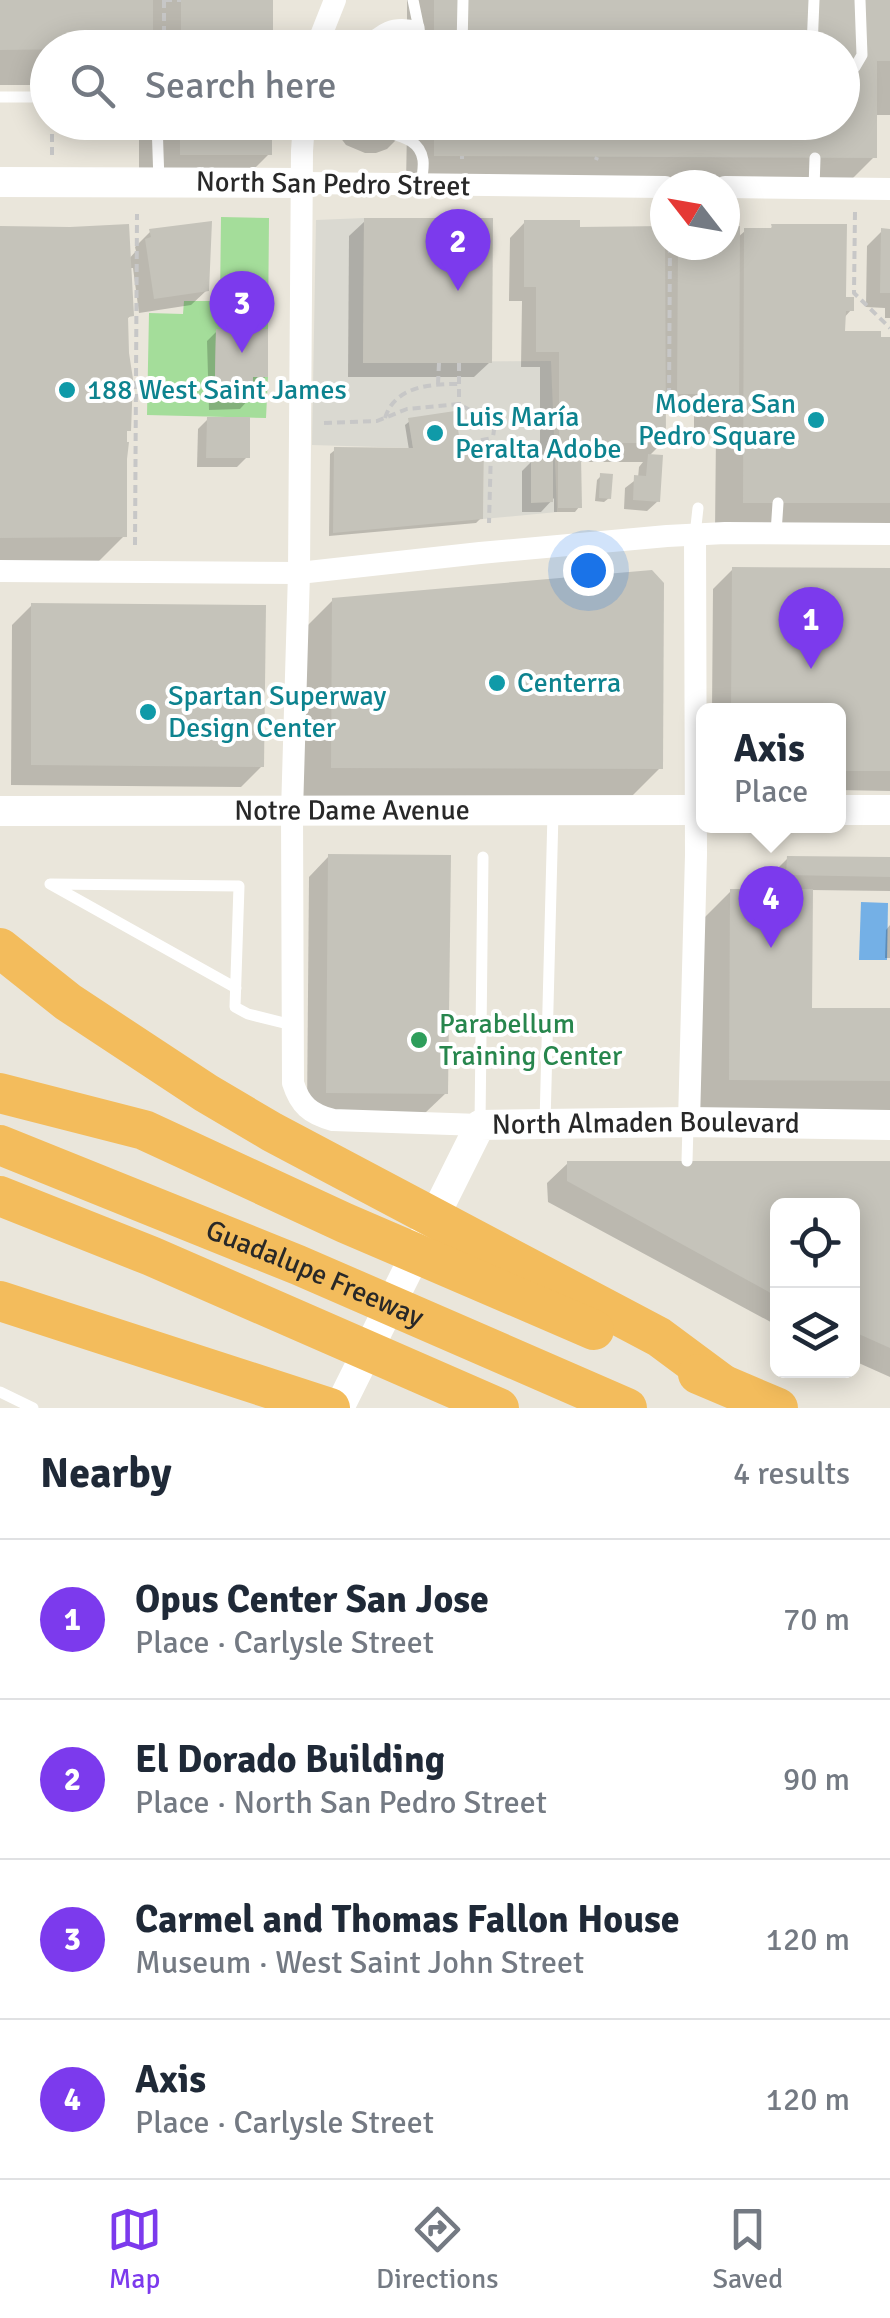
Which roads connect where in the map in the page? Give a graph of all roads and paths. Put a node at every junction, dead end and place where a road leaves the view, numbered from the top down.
1 (164, 0) edge
2 (181, 0) edge
3 (335, 0) edge
4 (414, 0) edge
5 (463, 0) edge
6 (814, 0) edge
7 (860, 0) edge
8 (419, 27) junction
9 (164, 30) edge
10 (323, 30) edge
11 (383, 30) edge
12 (420, 30) edge
13 (462, 30) edge
14 (813, 30) edge
15 (860, 57) edge
16 (0, 98) edge
17 (30, 98) edge
18 (52, 140) edge
19 (158, 140) edge
20 (303, 140) edge
21 (409, 140) edge
22 (52, 156) dead end
23 (815, 158) dead end
24 (0, 182) edge
25 (159, 182) junction
26 (303, 182) junction
27 (421, 185) junction
28 (650, 187) edge
29 (740, 187) edge
30 (814, 188) junction
31 (890, 188) edge
32 (854, 212) dead end
33 (138, 214) dead end
34 (670, 260) edge
35 (890, 328) edge
36 (439, 363) dead end
37 (459, 363) dead end
38 (438, 384) junction
39 (459, 384) junction
40 (697, 401) dead end
41 (460, 404) junction
42 (385, 418) junction
43 (320, 423) dead end
44 (492, 438) junction
45 (472, 448) dead end
46 (778, 504) dead end
47 (698, 508) dead end
48 (490, 523) dead end
49 (776, 533) junction
50 (890, 534) edge
51 (695, 535) junction
52 (135, 544) dead end
53 (0, 571) edge
54 (299, 573) junction
55 (697, 703) edge
56 (553, 810) junction
57 (846, 810) edge
58 (890, 810) edge
59 (0, 811) edge
60 (696, 811) edge
61 (292, 812) junction
62 (698, 833) edge
63 (483, 857) dead end
64 (0, 948) edge
65 (236, 988) junction
66 (292, 1025) junction
67 (0, 1093) edge
68 (689, 1122) junction
69 (546, 1124) junction
70 (480, 1125) junction
71 (890, 1125) edge
72 (0, 1145) edge
73 (687, 1161) dead end
74 (0, 1196) edge
75 (0, 1225) edge
76 (494, 1269) junction
77 (202, 1278) junction
78 (0, 1300) edge
79 (0, 1392) edge
80 (33, 1408) edge
81 (330, 1408) edge
82 (339, 1408) edge
83 (499, 1408) edge
84 (627, 1408) edge
85 (778, 1408) edge

1 - 2 path
1 - 9 path
3 - 10 street
4 - 8 lane
5 - 13 lane
6 - 14 lane
7 - 15 lane
8 - 11 lane
8 - 12 lane
16 - 17 lane
18 - 22 path
19 - 25 lane
20 - 26 street
21 - 27 lane
23 - 30 lane
24 - 25 main road, North San Pedro Street
25 - 26 main road, North San Pedro Street
26 - 27 street, North San Pedro Street
26 - 54 street
27 - 28 street, North San Pedro Street
29 - 30 street
30 - 31 street
32 - 35 path
33 - 52 path
34 - 40 path
36 - 38 path
37 - 39 path
38 - 39 path
38 - 42 path
39 - 41 path
41 - 42 path
41 - 44 path
42 - 43 path
44 - 45 path
44 - 48 path
46 - 49 lane
47 - 51 lane
49 - 50 street
49 - 51 street
51 - 54 street
51 - 55 street
53 - 54 street
54 - 61 street
56 - 60 main road, Notre Dame Avenue
56 - 61 main road, Notre Dame Avenue
56 - 69 lane
57 - 58 main road
59 - 61 main road, Notre Dame Avenue
61 - 66 street
62 - 68 street
63 - 70 lane
64 - 76 highway
65 - 65 lane
65 - 66 lane
66 - 70 street
67 - 76 highway
68 - 69 main road, North Almaden Boulevard
68 - 71 main road, North Almaden Boulevard
68 - 73 lane
69 - 70 main road, North Almaden Boulevard
70 - 82 main road, North Almaden Boulevard
72 - 84 highway, Guadalupe Freeway
74 - 77 highway, Guadalupe Freeway
75 - 77 highway
76 - 85 highway
77 - 83 highway, Guadalupe Freeway
78 - 81 highway
79 - 80 lane

